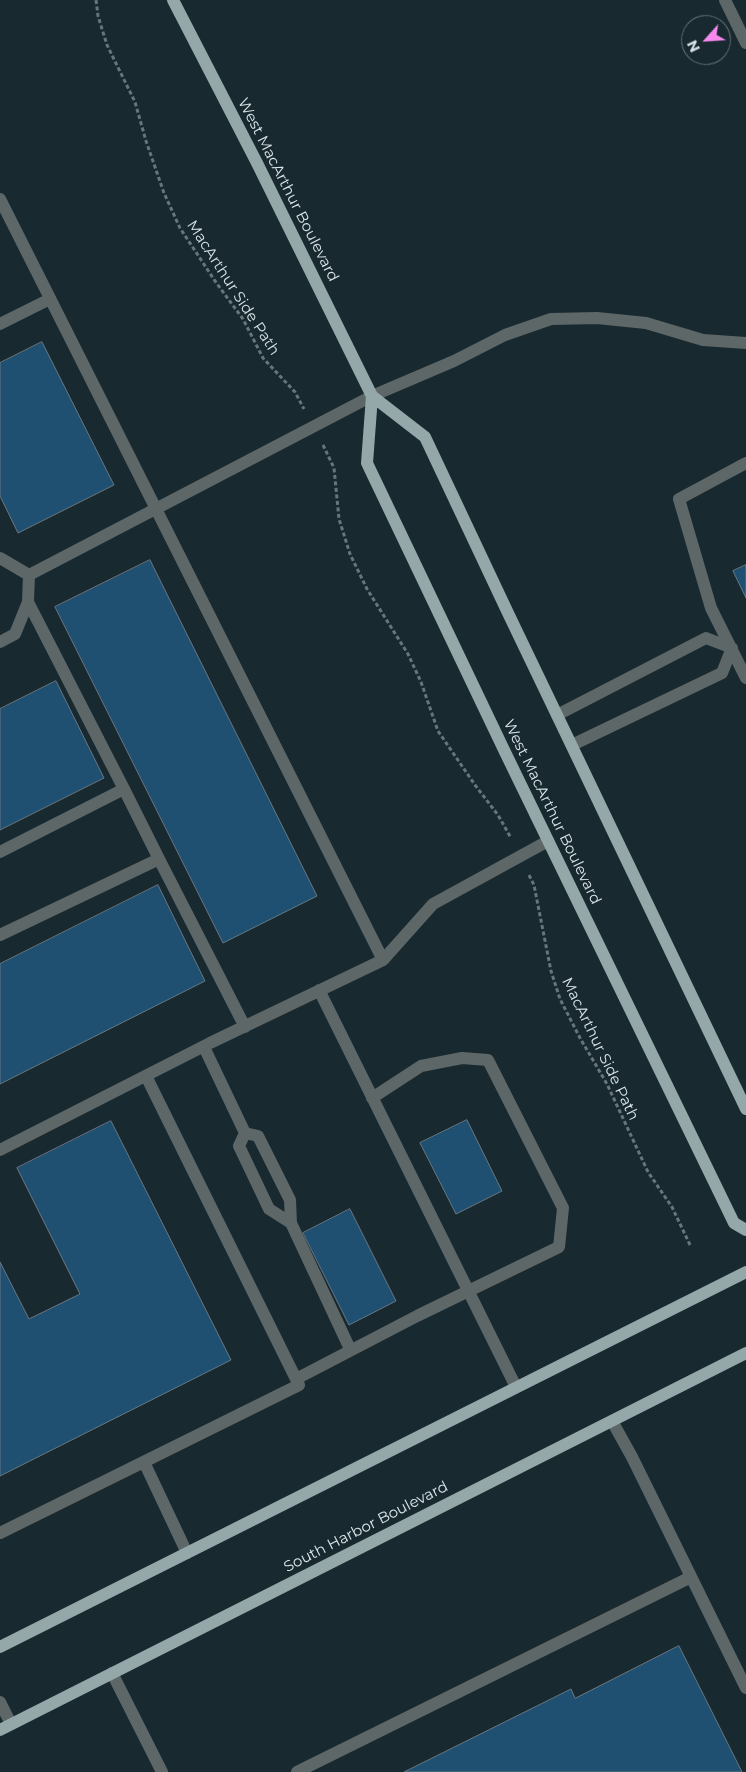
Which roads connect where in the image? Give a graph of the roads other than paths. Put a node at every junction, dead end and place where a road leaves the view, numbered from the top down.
1 (174, 0) edge
2 (725, 0) edge
3 (746, 43) edge
4 (0, 199) edge
5 (50, 300) junction
6 (0, 324) edge
7 (746, 343) edge
8 (372, 396) junction
9 (746, 463) edge
10 (156, 508) junction
11 (0, 558) edge
12 (29, 576) junction
13 (28, 602) junction
14 (0, 642) edge
15 (732, 648) junction
16 (746, 678) edge
17 (557, 715) junction
18 (572, 745) junction
19 (124, 788) junction
20 (548, 841) junction
21 (0, 852) edge
22 (159, 859) junction
23 (0, 935) edge
24 (382, 960) junction
25 (319, 990) junction
26 (245, 1027) junction
27 (204, 1047) junction
28 (146, 1076) junction
29 (372, 1098) junction
30 (746, 1109) edge
31 (245, 1133) junction
32 (0, 1150) edge
33 (291, 1224) junction
34 (746, 1230) edge
35 (746, 1272) edge
36 (468, 1291) junction
37 (350, 1349) junction
38 (746, 1353) edge
39 (296, 1379) junction
40 (516, 1387) junction
41 (612, 1421) junction
42 (144, 1462) junction
43 (0, 1533) edge
44 (187, 1553) junction
45 (691, 1577) junction
46 (0, 1647) edge
47 (112, 1673) junction
48 (746, 1688) edge
49 (0, 1702) edge
50 (6, 1727) edge
51 (162, 1772) edge
52 (298, 1772) edge

1 - 8 main road, West MacArthur Boulevard
2 - 3 street
4 - 5 street
5 - 6 street
5 - 10 street
7 - 8 street
8 - 10 street
8 - 17 main road, West MacArthur Boulevard
8 - 20 main road, West MacArthur Boulevard
9 - 15 street
10 - 12 street
10 - 24 street
11 - 12 street
12 - 13 street
13 - 14 street
13 - 19 street
15 - 16 street
15 - 17 street
15 - 18 street
17 - 18 main road, West MacArthur Boulevard
18 - 30 main road, West MacArthur Boulevard
19 - 21 street
19 - 22 street
20 - 24 street
20 - 34 main road, West MacArthur Boulevard
22 - 23 street
22 - 26 street
24 - 25 street
25 - 26 street
25 - 29 street
26 - 27 street
27 - 28 street
27 - 31 street
28 - 32 street
28 - 39 street
29 - 36 street
29 - 36 street
31 - 33 street
31 - 33 street
33 - 37 street
35 - 40 main road
36 - 37 street
36 - 40 street
37 - 39 street
38 - 41 main road, South Harbor Boulevard
39 - 42 street
40 - 44 main road
41 - 45 street
41 - 47 main road, South Harbor Boulevard
42 - 43 street
42 - 44 street
44 - 46 main road
45 - 48 street
45 - 52 street
47 - 50 main road, South Harbor Boulevard
47 - 51 street
49 - 50 street

